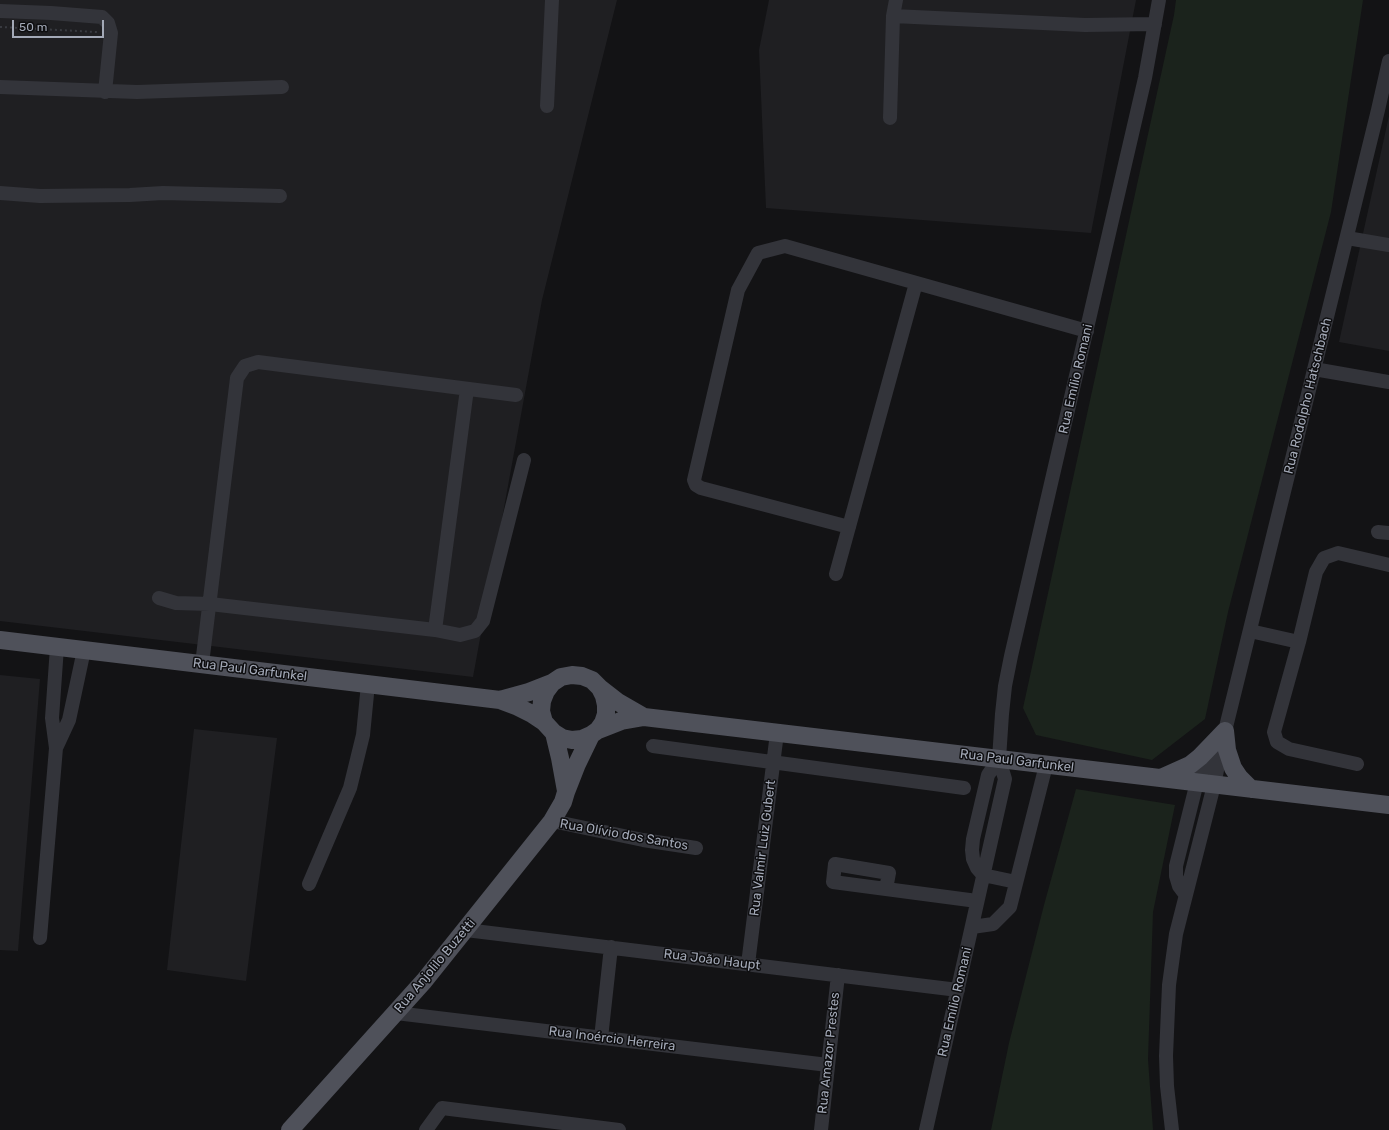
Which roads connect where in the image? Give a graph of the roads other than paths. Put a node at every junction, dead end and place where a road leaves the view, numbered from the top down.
1 (552, 0) edge
2 (896, 0) edge
3 (1159, 0) edge
4 (0, 11) edge
5 (893, 16) junction
6 (1155, 24) junction
7 (1389, 61) edge
8 (0, 87) edge
9 (282, 87) dead end
10 (105, 92) junction
11 (547, 106) dead end
12 (890, 118) dead end
13 (0, 193) edge
14 (280, 196) dead end
15 (1347, 238) junction
16 (1389, 245) edge
17 (916, 283) junction
18 (1087, 332) junction
19 (1314, 369) junction
20 (1389, 382) edge
21 (468, 389) junction
22 (516, 395) dead end
23 (524, 460) dead end
24 (849, 527) junction
25 (1389, 565) edge
26 (836, 574) dead end
27 (159, 598) dead end
28 (210, 604) junction
29 (435, 630) junction
30 (1250, 630) junction
31 (0, 640) edge
32 (1299, 642) junction
33 (57, 647) junction
34 (84, 650) junction
35 (202, 664) junction
36 (552, 682) junction
37 (368, 684) junction
38 (600, 688) junction
39 (500, 700) junction
40 (644, 717) junction
41 (549, 728) junction
42 (1225, 730) junction
43 (594, 733) junction
44 (778, 733) junction
45 (653, 746) dead end
46 (56, 748) junction
47 (999, 759) junction
48 (774, 762) junction
49 (1046, 764) junction
50 (1357, 764) dead end
51 (1161, 778) junction
52 (1206, 783) junction
53 (964, 788) dead end
54 (1251, 789) junction
55 (566, 792) junction
56 (1389, 805) edge
57 (552, 822) junction
58 (696, 848) dead end
59 (983, 875) junction
60 (1016, 882) junction
61 (309, 884) dead end
62 (886, 889) dead end
63 (977, 901) junction
64 (972, 927) junction
65 (466, 930) junction
66 (40, 938) dead end
67 (611, 947) junction
68 (748, 964) junction
69 (838, 975) junction
70 (958, 990) junction
71 (396, 1013) junction
72 (601, 1038) junction
73 (828, 1065) junction
74 (525, 1124) edge
75 (290, 1130) edge
76 (426, 1130) edge
77 (620, 1130) edge
78 (821, 1130) edge
79 (926, 1130) edge
80 (1172, 1130) edge

1 - 11 street
2 - 5 street
3 - 6 street, Rua Emílio Romani
4 - 10 street
5 - 6 street
5 - 12 street
6 - 18 street, Rua Emílio Romani
7 - 15 street, Rua Rodolpho Hatschbach
8 - 10 street
9 - 10 street
13 - 14 street
15 - 16 street
15 - 19 street, Rua Rodolpho Hatschbach
17 - 18 street
17 - 24 street
17 - 24 street
18 - 47 street, Rua Emílio Romani
19 - 20 street
19 - 30 street, Rua Rodolpho Hatschbach
21 - 22 street
21 - 28 street
21 - 29 street
23 - 29 street
24 - 26 street
25 - 32 street
27 - 28 street
28 - 29 street
28 - 35 street
30 - 32 street
30 - 42 street, Rua Rodolpho Hatschbach
31 - 33 main road, Rua Paul Garfunkel
32 - 50 street
33 - 34 main road, Rua Paul Garfunkel
33 - 46 street
34 - 35 main road, Rua Paul Garfunkel
34 - 46 street
35 - 37 main road, Rua Paul Garfunkel
36 - 38 main road
36 - 39 main road, Rua Paul Garfunkel
36 - 41 main road
37 - 39 main road, Rua Paul Garfunkel
37 - 61 street
38 - 40 main road, Rua Paul Garfunkel
38 - 43 main road
39 - 41 main road, Rua Paul Garfunkel
40 - 43 main road, Rua Paul Garfunkel
40 - 44 main road, Rua Paul Garfunkel
41 - 43 main road
41 - 55 main road
42 - 51 main road
42 - 52 street, Rua Rodolpho Hatschbach
42 - 54 main road
43 - 55 main road, Rua Anjolilo Buzetti
44 - 47 main road, Rua Paul Garfunkel
44 - 48 street, Rua Valmir Luiz Gubert
45 - 48 street
46 - 66 street
47 - 49 main road, Rua Paul Garfunkel
47 - 59 street
48 - 53 street
48 - 68 street, Rua Valmir Luiz Gubert
49 - 51 main road, Rua Paul Garfunkel
49 - 60 street
51 - 52 main road, Rua Paul Garfunkel
52 - 54 main road, Rua Paul Garfunkel
52 - 80 street, Rua Rodolpho Hatschbach
54 - 56 main road, Rua Paul Garfunkel
55 - 57 main road, Rua Anjolilo Buzetti
57 - 58 street, Rua Olívio dos Santos
57 - 65 main road, Rua Anjolilo Buzetti
59 - 60 street
59 - 63 street, Rua Emílio Romani
60 - 64 street
62 - 63 street
63 - 64 street, Rua Emílio Romani
64 - 70 street, Rua Emílio Romani
65 - 67 street, Rua João Haupt
65 - 71 main road, Rua Anjolilo Buzetti
67 - 68 street, Rua João Haupt
67 - 72 street
68 - 69 street, Rua João Haupt
69 - 70 street, Rua João Haupt
69 - 73 street, Rua Amazor Prestes
70 - 79 street, Rua Emílio Romani
71 - 72 street, Rua Inoércio Herreira
71 - 75 main road, Rua Anjolilo Buzetti
72 - 73 street, Rua Inoércio Herreira
73 - 78 street, Rua Amazor Prestes
74 - 76 street
74 - 77 street

